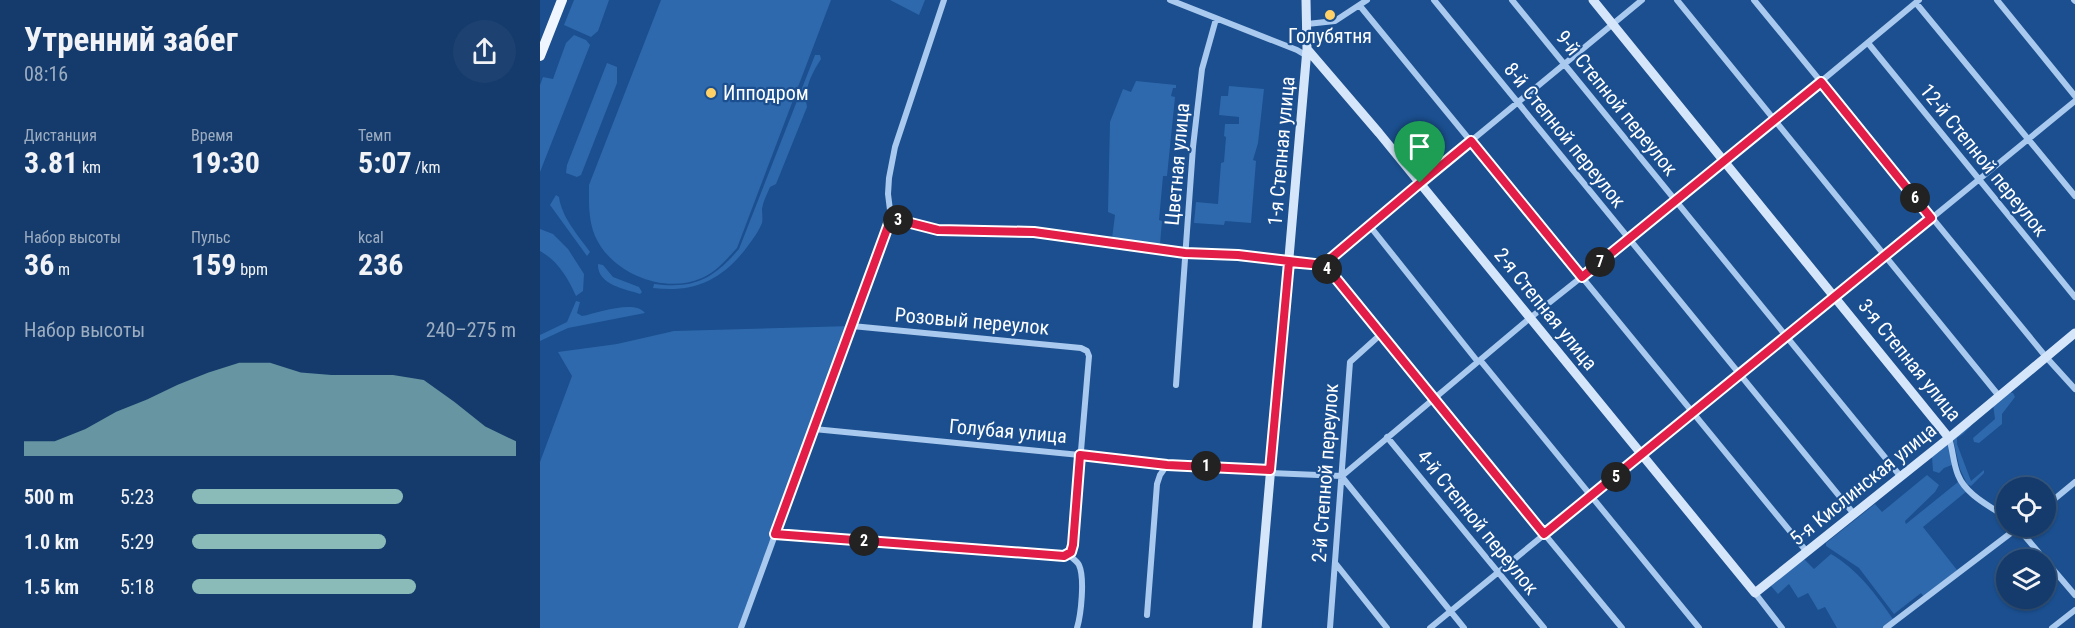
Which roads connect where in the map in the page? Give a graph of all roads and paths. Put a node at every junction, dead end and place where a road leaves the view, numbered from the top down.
1 (562, 0) edge
2 (944, 0) edge
3 (1170, 0) edge
4 (1306, 0) edge
5 (1367, 0) edge
6 (1434, 0) edge
7 (1512, 0) edge
8 (1593, 0) edge
9 (1642, 0) edge
10 (1677, 0) edge
11 (1755, 0) edge
12 (1997, 0) edge
13 (1918, 1) edge
14 (1360, 6) junction
15 (1216, 19) junction
16 (1307, 24) junction
17 (1612, 24) junction
18 (1868, 43) junction
19 (1307, 53) junction
20 (540, 56) edge
21 (1564, 65) junction
22 (1821, 82) junction
23 (2075, 96) edge
24 (2075, 101) edge
25 (1516, 103) junction
26 (1774, 121) junction
27 (2029, 140) junction
28 (1471, 141) junction
29 (1725, 161) junction
30 (1978, 179) junction
31 (1420, 183) junction
32 (2075, 196) edge
33 (1676, 202) junction
34 (891, 218) junction
35 (1931, 218) junction
36 (1369, 225) junction
37 (1629, 239) junction
38 (1185, 253) junction
39 (1884, 255) junction
40 (1289, 262) junction
41 (1323, 265) junction
42 (1582, 277) junction
43 (1835, 296) junction
44 (2075, 297) edge
45 (1530, 318) junction
46 (852, 326) junction
47 (2075, 333) edge
48 (1380, 335) junction
49 (1787, 336) junction
50 (2046, 357) junction
51 (1479, 361) junction
52 (1739, 374) junction
53 (1176, 385) dead end
54 (2075, 389) edge
55 (1999, 396) junction
56 (1433, 399) junction
57 (1693, 412) junction
58 (814, 429) junction
59 (1387, 437) junction
60 (1949, 438) junction
61 (1080, 455) junction
62 (1641, 455) junction
63 (1167, 465) junction
64 (1270, 471) junction
65 (1342, 476) junction
66 (1901, 477) junction
67 (2075, 482) edge
68 (1591, 497) junction
69 (2056, 498) edge
70 (1996, 510) edge
71 (1854, 514) junction
72 (775, 534) junction
73 (1544, 534) junction
74 (2005, 537) edge
75 (2026, 537) edge
76 (1807, 552) junction
77 (1069, 555) junction
78 (1336, 564) junction
79 (1498, 573) junction
80 (1755, 593) junction
81 (2075, 595) edge
82 (2075, 610) edge
83 (1451, 612) junction
84 (1147, 615) dead end
85 (741, 628) edge
86 (1077, 628) edge
87 (1257, 628) edge
88 (1330, 628) edge
89 (1388, 628) edge
90 (1430, 628) edge
91 (1464, 628) edge
92 (1544, 628) edge
93 (1622, 628) edge
94 (1699, 628) edge
95 (1782, 628) edge
96 (1886, 628) edge
97 (2052, 628) edge

1 - 20 main road
2 - 34 street
3 - 15 street
4 - 16 street, 1-я Степная улица
5 - 14 street
6 - 25 street, 8-й Степной переулок
7 - 21 street, 9-й Степной переулок
8 - 17 street, 3-я Степная улица
9 - 17 street
10 - 26 street
11 - 22 street
12 - 23 street
13 - 18 street
13 - 27 street
14 - 16 street
14 - 28 street
15 - 19 street
15 - 38 street, Цветная улица
16 - 19 street, 1-я Степная улица
17 - 21 street
17 - 29 street, 3-я Степная улица
18 - 22 street
18 - 30 street, 12-й Степной переулок
19 - 31 street, 2-я Степная улица
19 - 40 street, 1-я Степная улица
21 - 25 street
21 - 33 street, 9-й Степной переулок
22 - 26 street
22 - 35 street
24 - 27 street
25 - 28 street
25 - 37 street, 8-й Степной переулок
26 - 29 street
26 - 39 street
27 - 30 street
27 - 32 street
28 - 31 street
28 - 42 street
29 - 33 street
29 - 43 street, 3-я Степная улица
30 - 35 street
30 - 44 street, 12-й Степной переулок
31 - 36 street
31 - 45 street, 2-я Степная улица
33 - 37 street
33 - 49 street, 9-й Степной переулок
34 - 38 street
34 - 46 street
35 - 39 street
35 - 50 street
36 - 41 street
36 - 51 street
37 - 42 street
37 - 52 street, 8-й Степной переулок
38 - 40 street
38 - 53 street, Цветная улица
39 - 43 street
39 - 55 street
40 - 41 street
40 - 64 street, 1-я Степная улица
41 - 48 street
42 - 45 street
42 - 57 street
43 - 49 street
43 - 60 street, 3-я Степная улица
45 - 51 street
45 - 62 street, 2-я Степная улица
46 - 58 street
46 - 61 street, Розовый переулок
47 - 50 street, 5-я Кислинская улица
48 - 56 street
48 - 65 street, 2-й Степной переулок
49 - 52 street
49 - 66 street, 9-й Степной переулок
50 - 54 street
50 - 55 street, 5-я Кислинская улица
51 - 56 street
51 - 68 street
52 - 57 street
52 - 71 street, 8-й Степной переулок
55 - 60 street, 5-я Кислинская улица
56 - 59 street
56 - 73 street
57 - 62 street
57 - 76 street
58 - 61 street, Голубая улица
58 - 72 street
59 - 65 street
59 - 79 street, 4-й Степной переулок
60 - 66 street, 5-я Кислинская улица
60 - 70 street, 3-я Степная улица
61 - 63 street, Голубая улица
61 - 77 street
62 - 68 street
62 - 80 street, 2-я Степная улица
63 - 64 street, Голубая улица
63 - 84 street
64 - 65 street, Голубая улица
64 - 87 street, 1-я Степная улица
65 - 78 street, 2-й Степной переулок
65 - 83 street
66 - 71 street, 5-я Кислинская улица
67 - 69 street
68 - 73 street
68 - 94 street
71 - 76 street, 5-я Кислинская улица
72 - 77 street
72 - 85 street
73 - 79 street
73 - 93 street
74 - 96 street
75 - 81 street
76 - 80 street, 5-я Кислинская улица
77 - 86 street
78 - 88 street, 2-й Степной переулок
78 - 89 street
79 - 83 street
79 - 92 street, 4-й Степной переулок
80 - 95 street
82 - 97 street
83 - 90 street
83 - 91 street

